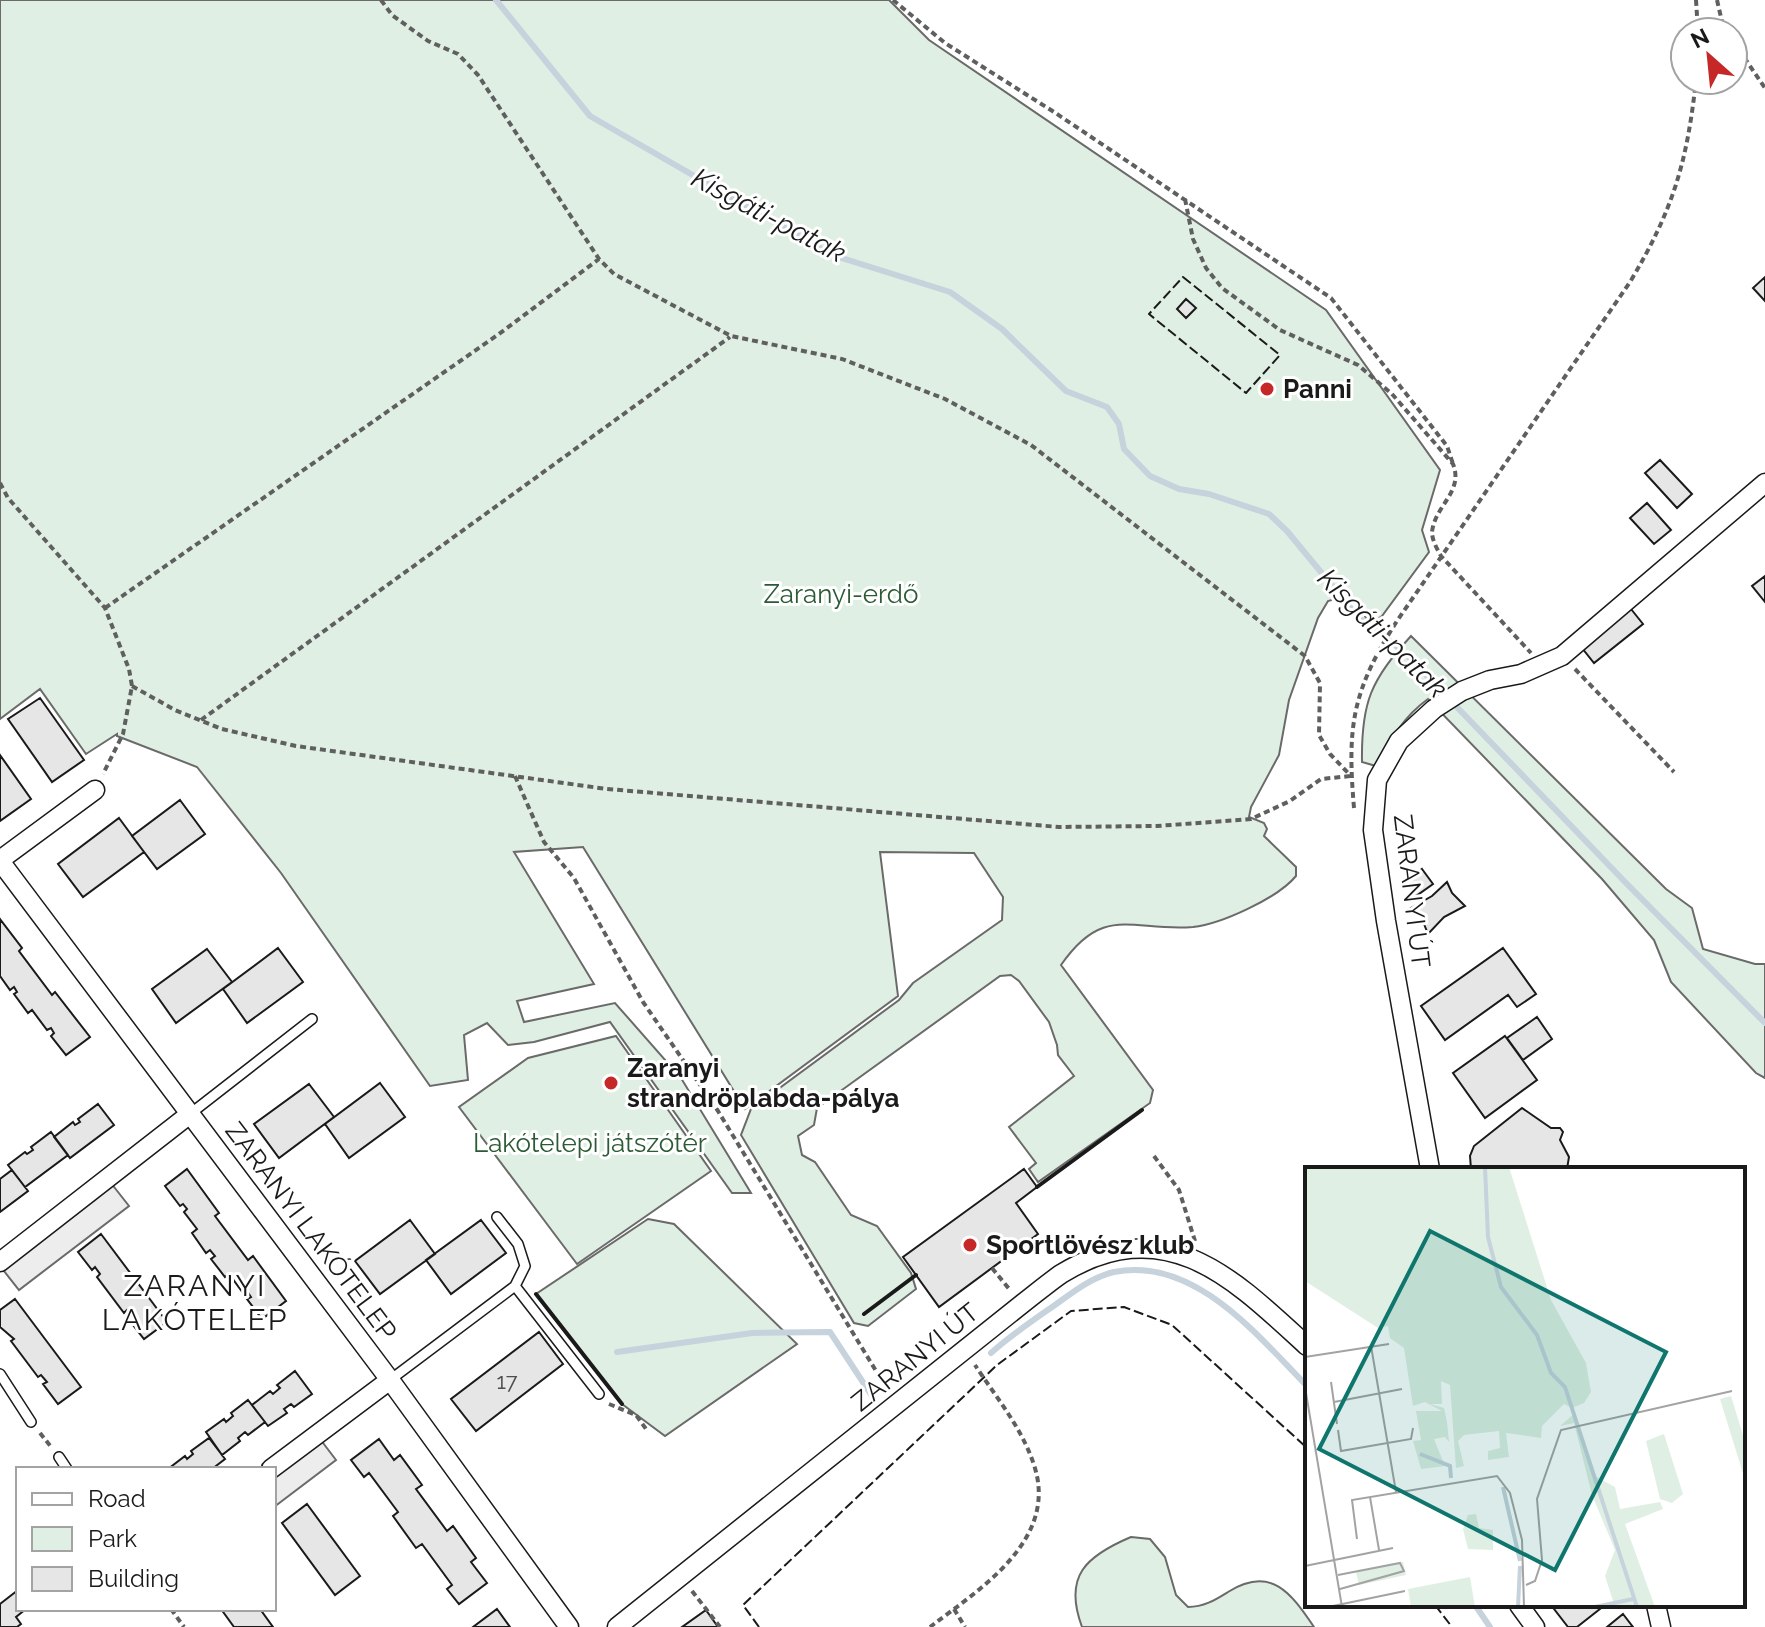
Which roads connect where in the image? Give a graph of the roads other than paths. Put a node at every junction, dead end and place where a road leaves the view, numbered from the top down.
1 (1765, 483) edge
2 (95, 790) road end
3 (0, 860) edge
4 (312, 1019) dead end
5 (190, 1114) junction
6 (1430, 1167) edge
7 (497, 1217) dead end
8 (0, 1262) edge
9 (515, 1286) junction
10 (1305, 1344) edge
11 (0, 1374) edge
12 (390, 1380) junction
13 (599, 1394) road end
14 (31, 1422) road end
15 (59, 1457) road end
16 (66, 1467) edge
17 (274, 1467) edge
18 (1520, 1607) edge
19 (1656, 1607) edge
20 (569, 1627) edge
21 (617, 1627) edge
22 (1535, 1627) edge
23 (1661, 1627) edge

1 - 6 street, ZARANYI ÚT
2 - 3 street
3 - 5 street, ZARANYI LAKÓTELEP
4 - 5 lane, ZARANYI LAKÓTELEP
5 - 8 street, ZARANYI LAKÓTELEP
5 - 12 street, ZARANYI LAKÓTELEP
7 - 9 lane
9 - 12 lane, ZARANYI LAKÓTELEP
9 - 13 lane
10 - 21 street, ZARANYI ÚT
11 - 14 lane
12 - 17 street, ZARANYI LAKÓTELEP
12 - 20 street, ZARANYI LAKÓTELEP
15 - 16 lane
18 - 22 street
19 - 23 street

